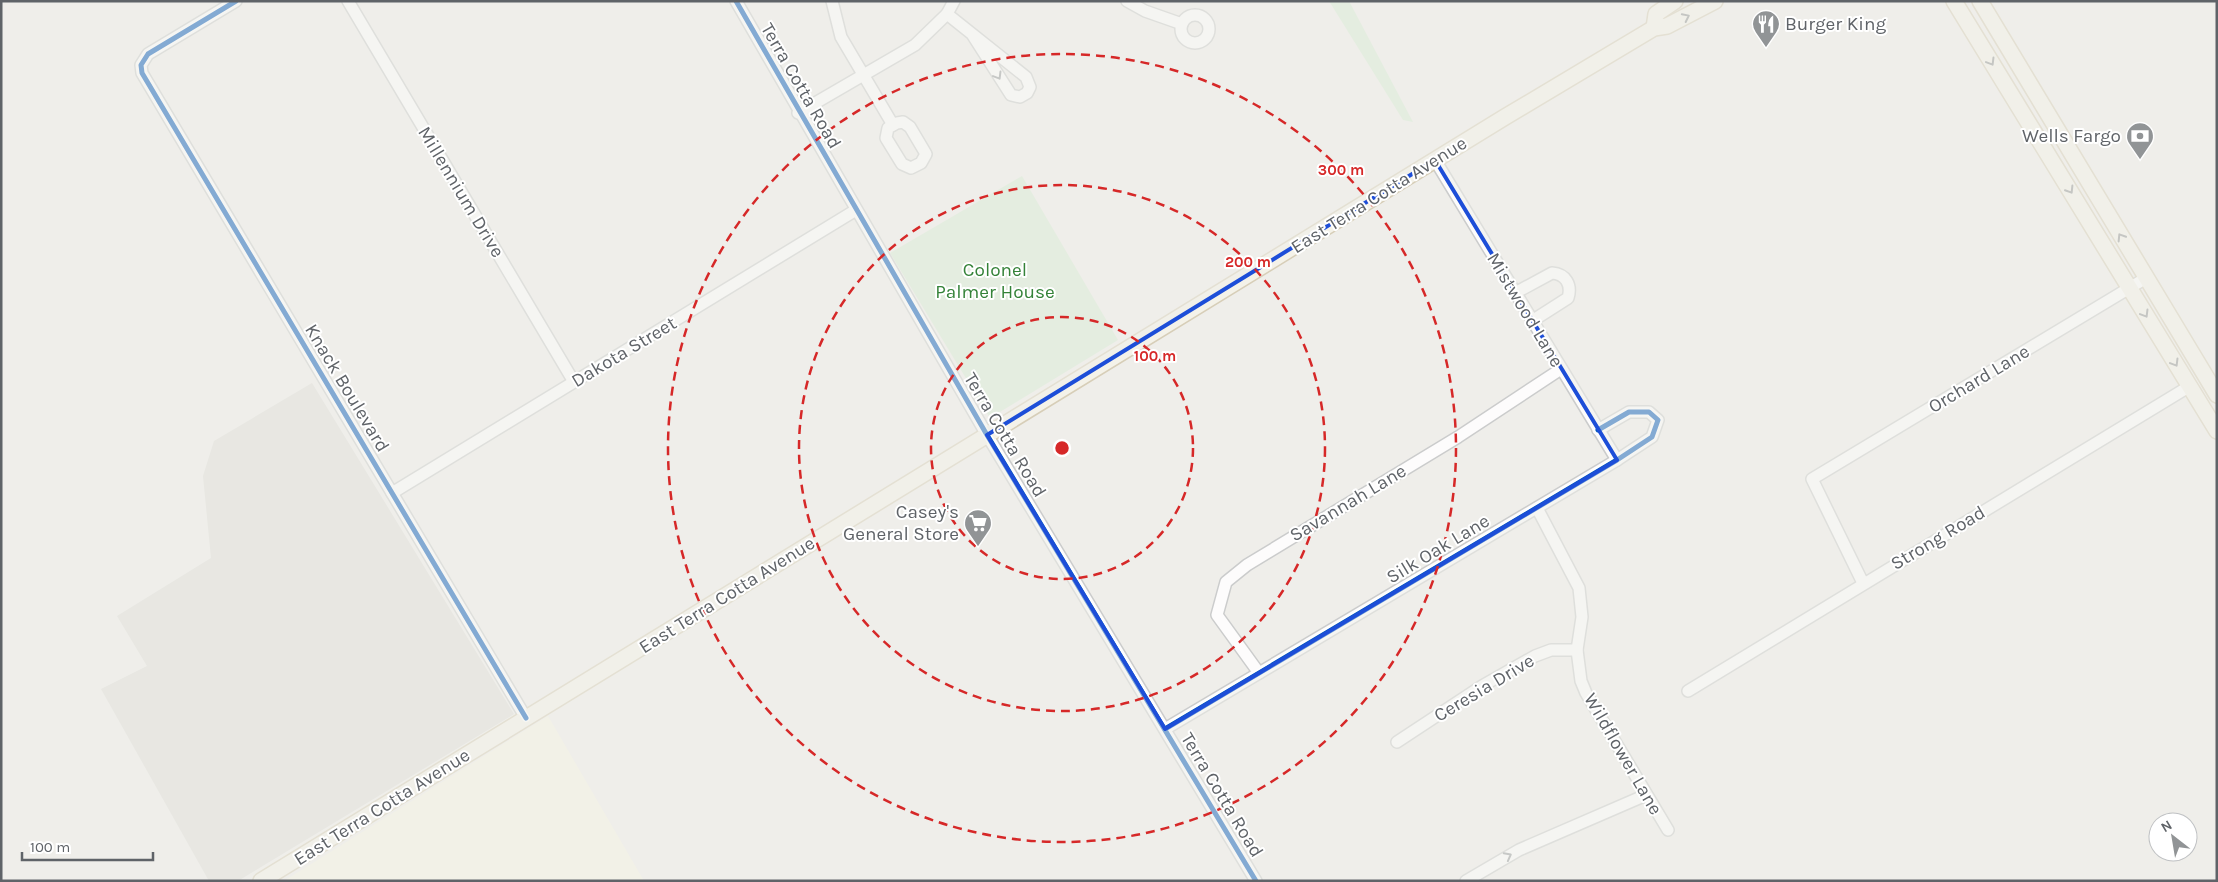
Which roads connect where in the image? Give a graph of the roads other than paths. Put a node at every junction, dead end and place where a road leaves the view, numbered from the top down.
1 (236, 1) edge
2 (348, 1) edge
3 (736, 1) edge
4 (832, 1) edge
5 (954, 1) edge
6 (1127, 1) edge
7 (1675, 1) edge
8 (1716, 1) edge
9 (1954, 1) edge
10 (1980, 1) edge
11 (947, 14) junction
12 (1182, 24) dead end
13 (1654, 28) junction
14 (972, 34) junction
15 (864, 73) junction
16 (798, 113) junction
17 (893, 125) dead end
18 (1436, 160) junction
19 (856, 210) junction
20 (2146, 278) junction
21 (2130, 288) junction
22 (1515, 293) junction
23 (1532, 321) junction
24 (1561, 369) junction
25 (574, 382) junction
26 (2190, 386) junction
27 (2217, 395) edge
28 (1598, 430) junction
29 (2217, 431) edge
30 (987, 435) junction
31 (1617, 460) junction
32 (392, 493) junction
33 (1537, 508) junction
34 (1863, 582) junction
35 (1577, 650) junction
36 (1259, 673) junction
37 (1688, 691) dead end
38 (526, 718) junction
39 (1165, 729) junction
40 (1397, 742) dead end
41 (1646, 795) junction
42 (1668, 830) dead end
43 (261, 881) edge
44 (1256, 881) edge
45 (1466, 881) edge

1 - 32 street, Knack Boulevard
2 - 25 street, Millennium Drive
3 - 16 street, Terra Cotta Road
4 - 15 street
5 - 11 street
6 - 12 street
7 - 13 main road
13 -> 8 main road, East Terra Cotta Avenue
9 -> 21 main road
20 -> 10 main road
11 - 14 street
11 - 15 street
13 - 18 main road, East Terra Cotta Avenue
14 -> 14 street
15 - 16 street
15 - 17 street
16 - 19 street, Terra Cotta Road
18 - 22 street, Mistwood Lane
18 - 30 main road, East Terra Cotta Avenue
19 - 25 street, Dakota Street
19 - 30 street, Terra Cotta Road
20 - 21 street, Orchard Lane
20 - 27 main road
21 -> 26 main road
21 - 34 street, Orchard Lane
22 - 23 street, Mistwood Lane
22 - 23 street
23 - 24 street, Mistwood Lane
24 - 28 street, Mistwood Lane
24 - 36 street, Savannah Lane
25 - 32 street, Dakota Street
26 - 29 main road
26 - 34 street, Strong Road
28 - 31 street, Mistwood Lane
28 - 31 street, Silk Oak Lane
30 - 38 main road, East Terra Cotta Avenue
30 - 39 street, Terra Cotta Road
31 - 33 street, Silk Oak Lane
32 - 38 street, Knack Boulevard
33 - 35 street, Wildflower Lane
33 - 36 street, Silk Oak Lane
34 - 37 street, Strong Road
35 - 40 street, Ceresia Drive
35 - 41 street, Wildflower Lane
36 - 39 street, Silk Oak Lane
38 - 43 main road, East Terra Cotta Avenue
39 - 44 street, Terra Cotta Road
41 - 42 street, Wildflower Lane
45 -> 41 street

